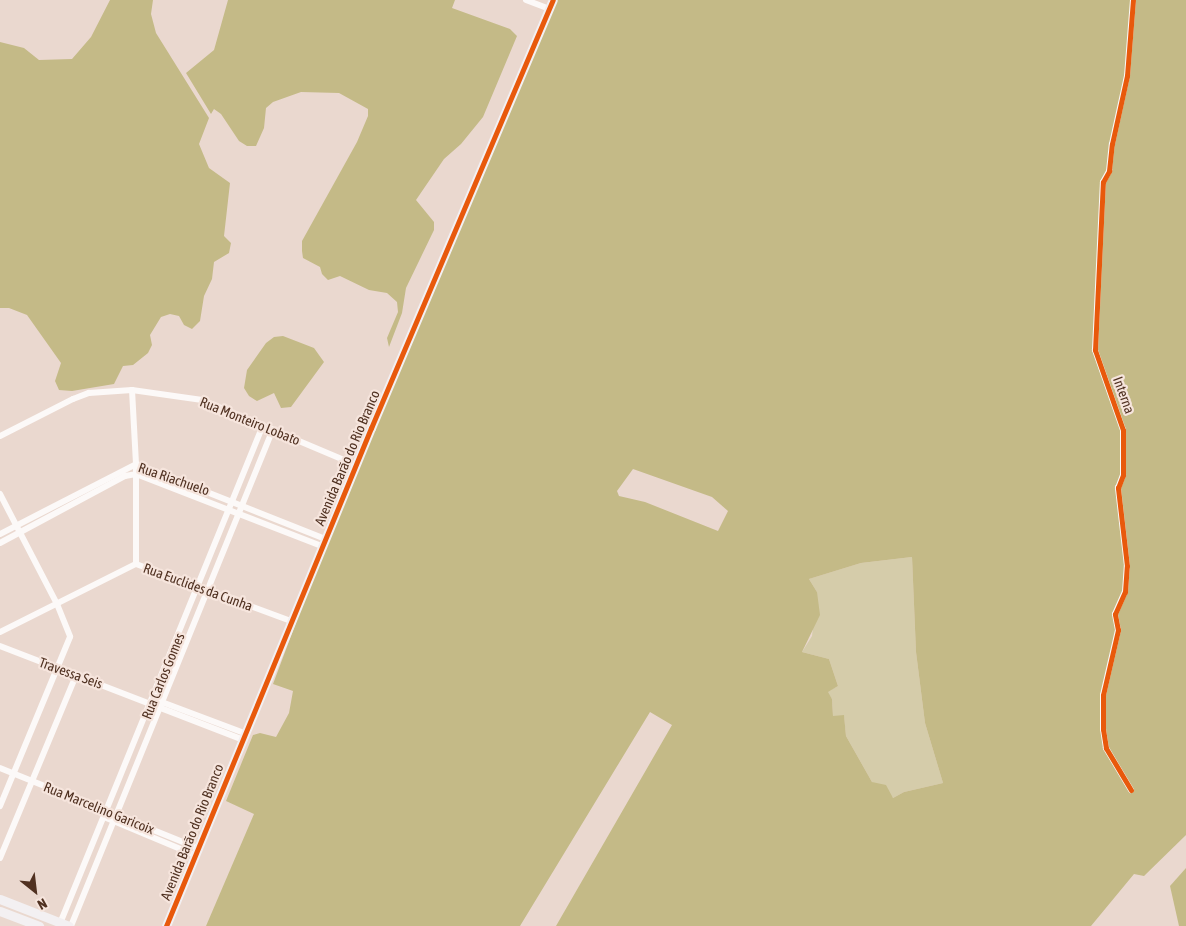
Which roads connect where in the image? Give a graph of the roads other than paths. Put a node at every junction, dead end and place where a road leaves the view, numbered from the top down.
1 (526, 0) edge
2 (1133, 0) edge
3 (552, 4) edge
4 (132, 390) junction
5 (263, 425) junction
6 (273, 429) junction
7 (0, 436) edge
8 (136, 464) junction
9 (356, 465) junction
10 (136, 474) junction
11 (0, 494) edge
12 (235, 501) junction
13 (243, 505) junction
14 (232, 508) junction
15 (240, 512) junction
16 (17, 525) junction
17 (21, 532) junction
18 (0, 534) edge
19 (324, 542) junction
20 (0, 543) edge
21 (136, 564) junction
22 (199, 588) junction
23 (208, 591) junction
24 (57, 604) junction
25 (291, 621) junction
26 (0, 632) edge
27 (0, 646) edge
28 (58, 668) junction
29 (76, 675) junction
30 (152, 702) junction
31 (161, 705) junction
32 (243, 736) junction
33 (0, 768) edge
34 (13, 773) junction
35 (32, 781) junction
36 (1131, 790) dead end
37 (0, 806) edge
38 (105, 814) junction
39 (115, 818) junction
40 (197, 852) junction
41 (0, 858) edge
42 (0, 898) edge
43 (0, 911) edge
44 (65, 925) edge
45 (39, 926) edge
46 (166, 926) edge

1 - 3 street
2 - 36 street, Interna
3 - 9 street, Avenida Barão do Rio Branco
4 - 5 street, Rua Monteiro Lobato
4 - 7 street, Rua Monteiro Lobato
4 - 8 street
5 - 6 street, Rua Monteiro Lobato
5 - 12 street, Rua Carlos Gomes
6 - 9 street, Rua Monteiro Lobato
6 - 13 street, Rua Carlos Gomes
8 - 10 street
8 - 12 street, Rua Riachuelo
8 - 16 street, Rua Riachuelo
9 - 19 street, Avenida Barão do Rio Branco
10 - 14 street, Rua Riachuelo
10 - 17 street, Rua Riachuelo
10 - 21 street
11 - 16 street
12 - 13 street, Rua Riachuelo
12 - 14 street, Rua Carlos Gomes
13 - 15 street, Rua Carlos Gomes
13 - 19 street, Rua Riachuelo
14 - 15 street, Rua Riachuelo
14 - 22 street, Rua Carlos Gomes
15 - 19 street, Rua Riachuelo
15 - 23 street, Rua Carlos Gomes
16 - 17 street
16 - 18 street, Rua Riachuelo
17 - 20 street, Rua Riachuelo
17 - 24 street
19 - 25 street, Avenida Barão do Rio Branco
21 - 22 street, Rua Euclides da Cunha
21 - 24 street, Rua Euclides da Cunha
22 - 23 street, Rua Euclides da Cunha
22 - 30 street, Rua Carlos Gomes
23 - 25 street, Rua Euclides da Cunha
23 - 31 street, Rua Carlos Gomes
24 - 26 street, Rua Euclides da Cunha
24 - 28 street
25 - 32 street, Avenida Barão do Rio Branco
27 - 28 street, Travessa Seis
28 - 29 street, Travessa Seis
28 - 34 street
29 - 30 street, Travessa Seis
29 - 35 street
30 - 31 street, Travessa Seis
30 - 38 street, Rua Carlos Gomes
31 - 32 street, Travessa Seis
31 - 39 street, Rua Carlos Gomes
32 - 40 street, Avenida Barão do Rio Branco
33 - 34 street, Rua Marcelino Garicoix
34 - 35 street, Rua Marcelino Garicoix
34 - 37 street
35 - 38 street, Rua Marcelino Garicoix
35 - 41 street
38 - 39 street, Rua Marcelino Garicoix
38 - 44 street, Rua Carlos Gomes
39 - 40 street, Rua Marcelino Garicoix
39 - 44 street, Rua Carlos Gomes
40 - 46 street, Avenida Barão do Rio Branco
42 - 44 street
43 - 45 street

